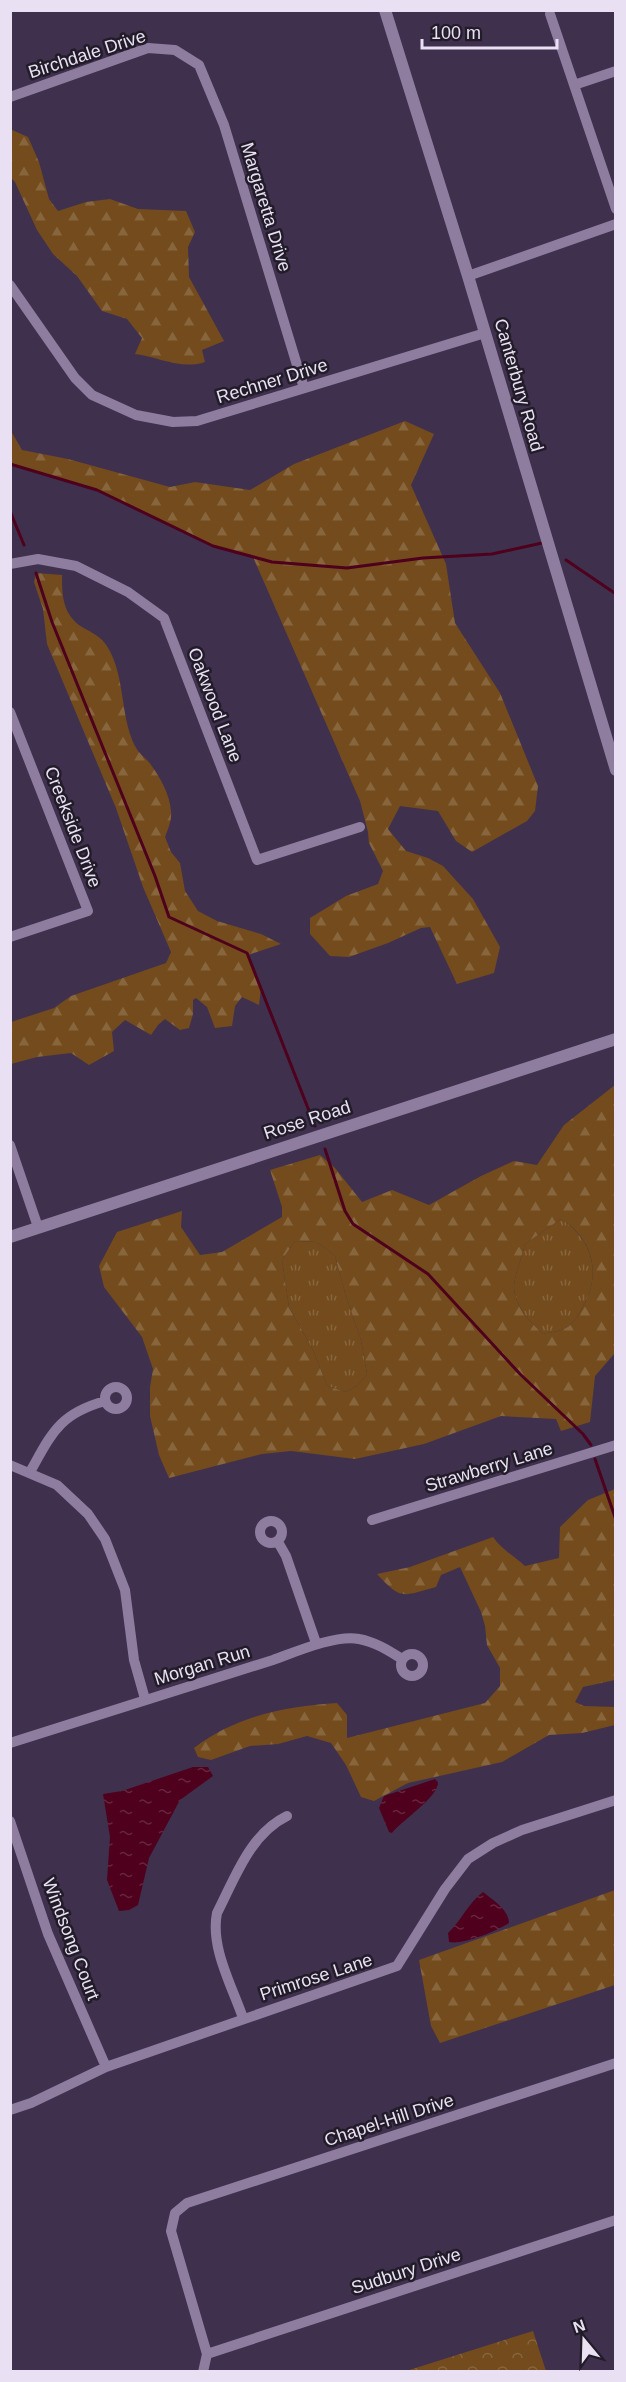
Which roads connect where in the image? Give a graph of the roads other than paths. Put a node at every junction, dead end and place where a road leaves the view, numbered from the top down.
1 (386, 10) edge
2 (550, 14) dead end
3 (175, 50) joint
4 (615, 71) edge
5 (574, 85) junction
6 (10, 97) edge
7 (615, 209) edge
8 (615, 224) edge
9 (468, 276) junction
10 (10, 285) edge
11 (485, 333) junction
12 (304, 388) junction
13 (10, 564) edge
14 (10, 712) edge
15 (615, 770) edge
16 (360, 827) dead end
17 (10, 937) edge
18 (615, 1039) edge
19 (10, 1145) edge
20 (38, 1227) junction
21 (10, 1237) edge
22 (105, 1401) dead end
23 (615, 1445) edge
24 (10, 1465) edge
25 (30, 1472) junction
26 (372, 1520) dead end
27 (278, 1542) dead end
28 (316, 1643) junction
29 (402, 1659) dead end
30 (145, 1699) junction
31 (10, 1743) edge
32 (615, 1800) edge
33 (287, 1816) dead end
34 (10, 1821) edge
35 (243, 2018) junction
36 (615, 2063) edge
37 (106, 2067) junction
38 (10, 2110) edge
39 (615, 2220) edge
40 (207, 2354) junction
41 (203, 2372) edge

1 - 9 street, Canterbury Road
2 - 5 street
3 - 6 street, Birchdale Drive
3 - 12 street, Margaretta Drive
4 - 5 street
5 - 7 street
8 - 9 street
9 - 11 street, Canterbury Road
10 - 12 street, Rechner Drive
11 - 12 street, Rechner Drive
11 - 15 street, Canterbury Road
13 - 16 street, Oakwood Lane
14 - 17 street, Creekside Drive
18 - 20 street, Rose Road
19 - 20 street
20 - 21 street, Rose Road
22 - 25 street
23 - 26 street, Strawberry Lane
24 - 25 street
25 - 30 street
27 - 28 street
28 - 29 street, Morgan Run
28 - 30 street, Morgan Run
30 - 31 street, Morgan Run
32 - 35 street, Primrose Lane
33 - 35 street
34 - 37 street, Windsong Court
35 - 37 street, Primrose Lane
36 - 40 street, Chapel-Hill Drive
37 - 38 street, Primrose Lane
39 - 40 street, Sudbury Drive
40 - 41 street

